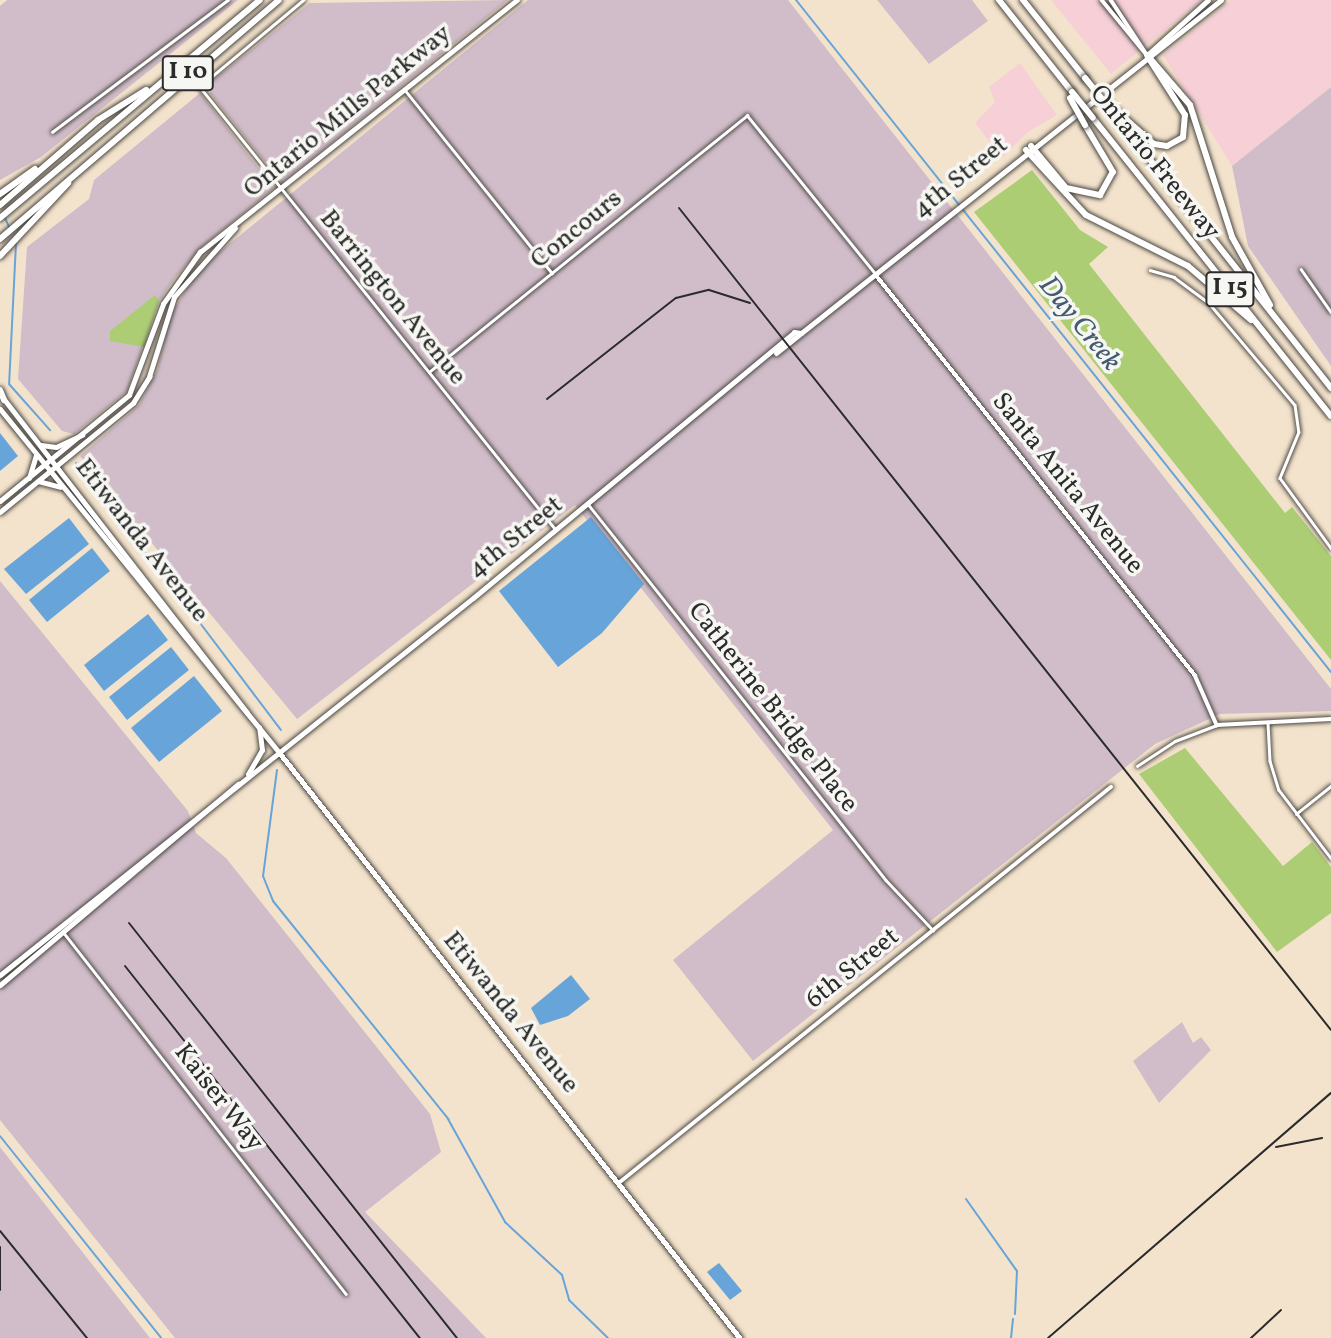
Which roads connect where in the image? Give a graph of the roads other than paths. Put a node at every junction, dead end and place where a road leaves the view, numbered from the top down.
1 (228, 0) edge
2 (260, 0) edge
3 (279, 0) edge
4 (304, 0) edge
5 (517, 0) edge
6 (999, 0) edge
7 (1023, 0) edge
8 (1102, 0) edge
9 (1111, 0) edge
10 (1208, 0) edge
11 (1222, 0) edge
12 (1147, 55) junction
13 (151, 88) junction
14 (405, 90) junction
15 (1071, 95) junction
16 (1109, 106) junction
17 (97, 120) junction
18 (52, 132) dead end
19 (1028, 148) junction
20 (100, 149) junction
21 (283, 190) junction
22 (0, 194) edge
23 (1, 203) edge
24 (3, 215) edge
25 (235, 227) junction
26 (0, 240) edge
27 (0, 256) edge
28 (1301, 269) dead end
29 (1150, 270) dead end
30 (552, 273) junction
31 (875, 273) junction
32 (1331, 312) edge
33 (1282, 325) junction
34 (1268, 336) junction
35 (429, 372) junction
36 (1331, 388) edge
37 (0, 390) edge
38 (2, 398) edge
39 (0, 409) edge
40 (114, 410) junction
41 (1331, 416) edge
42 (97, 434) junction
43 (82, 435) junction
44 (41, 444) junction
45 (36, 455) junction
46 (52, 459) junction
47 (44, 466) junction
48 (57, 466) junction
49 (49, 472) junction
50 (29, 478) junction
51 (38, 481) junction
52 (63, 489) junction
53 (0, 501) edge
54 (588, 504) junction
55 (0, 512) edge
56 (556, 530) junction
57 (1331, 548) edge
58 (247, 712) junction
59 (1331, 719) edge
60 (1268, 721) junction
61 (1217, 725) junction
62 (258, 727) junction
63 (279, 752) junction
64 (1137, 766) dead end
65 (246, 779) junction
66 (1331, 786) edge
67 (1111, 787) dead end
68 (1296, 814) junction
69 (1331, 858) edge
70 (61, 929) junction
71 (933, 930) junction
72 (0, 975) edge
73 (0, 985) edge
74 (620, 1182) junction
75 (346, 1294) dead end
76 (740, 1338) edge

1 - 18 street
2 - 13 highway, I 10
3 - 20 highway, I 10
4 - 21 street, Barrington Avenue
5 - 14 main road, Ontario Mills Parkway
6 - 15 highway, Ontario Freeway / I 15
7 - 16 highway, Ontario Freeway / I 15, bridge
8 - 12 street
9 - 12 street
10 - 12 main road, 4th Street
11 - 12 main road, 4th Street
12 - 16 highway
12 - 19 main road, 4th Street
12 - 33 highway
13 - 17 highway
13 - 24 highway, I 10
14 - 21 main road, Ontario Mills Parkway
14 - 30 street
15 - 19 highway, bridge
15 - 34 highway, Ontario Freeway / I 15, bridge
16 - 33 highway, Ontario Freeway / I 15
17 - 22 highway
17 - 23 highway
19 - 31 main road, 4th Street
19 - 34 highway
20 - 26 highway, I 10
20 - 27 highway
21 - 25 main road, Ontario Mills Parkway
21 - 35 street, Barrington Avenue
25 - 40 main road, Ontario Mills Parkway
25 - 42 main road, Ontario Mills Parkway
28 - 32 street
29 - 57 street
30 - 31 street, Concours
30 - 35 street, Concours
31 - 54 main road, 4th Street
31 - 61 street, Santa Anita Avenue
33 - 36 highway, Ontario Freeway / I 15
34 - 41 highway, Ontario Freeway / I 15
35 - 56 street, Barrington Avenue
37 - 38 highway
38 - 44 main road, Etiwanda Avenue
39 - 45 main road, Etiwanda Avenue
40 - 42 main road
40 - 43 main road, Ontario Mills Parkway
42 - 48 main road, Ontario Mills Parkway
43 - 44 main road
43 - 46 main road, Ontario Mills Parkway
44 - 46 main road, Etiwanda Avenue
45 - 47 main road, Etiwanda Avenue
45 - 50 main road
46 - 47 main road, Ontario Mills Parkway
46 - 48 main road, Etiwanda Avenue
47 - 49 main road, Etiwanda Avenue
47 - 50 main road, Ontario Mills Parkway
48 - 49 main road, Ontario Mills Parkway
48 - 58 main road, Etiwanda Avenue
49 - 51 main road, Ontario Mills Parkway
49 - 52 main road, Etiwanda Avenue
50 - 53 main road, Ontario Mills Parkway
51 - 52 main road
51 - 55 main road, Ontario Mills Parkway
52 - 58 main road, Etiwanda Avenue
54 - 56 main road, 4th Street
54 - 71 street, Catherine Bridge Place
56 - 63 main road, 4th Street
58 - 62 main road, Etiwanda Avenue
59 - 60 street
60 - 61 street
60 - 68 street
61 - 64 street
62 - 63 main road, Etiwanda Avenue
62 - 65 main road
63 - 65 main road, 4th Street
63 - 74 main road, Etiwanda Avenue
65 - 70 main road, 4th Street
66 - 68 street
67 - 71 street, 6th Street
68 - 69 street
70 - 72 main road
70 - 73 main road
70 - 75 street, Kaiser Way
71 - 74 street, 6th Street
74 - 76 main road, Etiwanda Avenue

